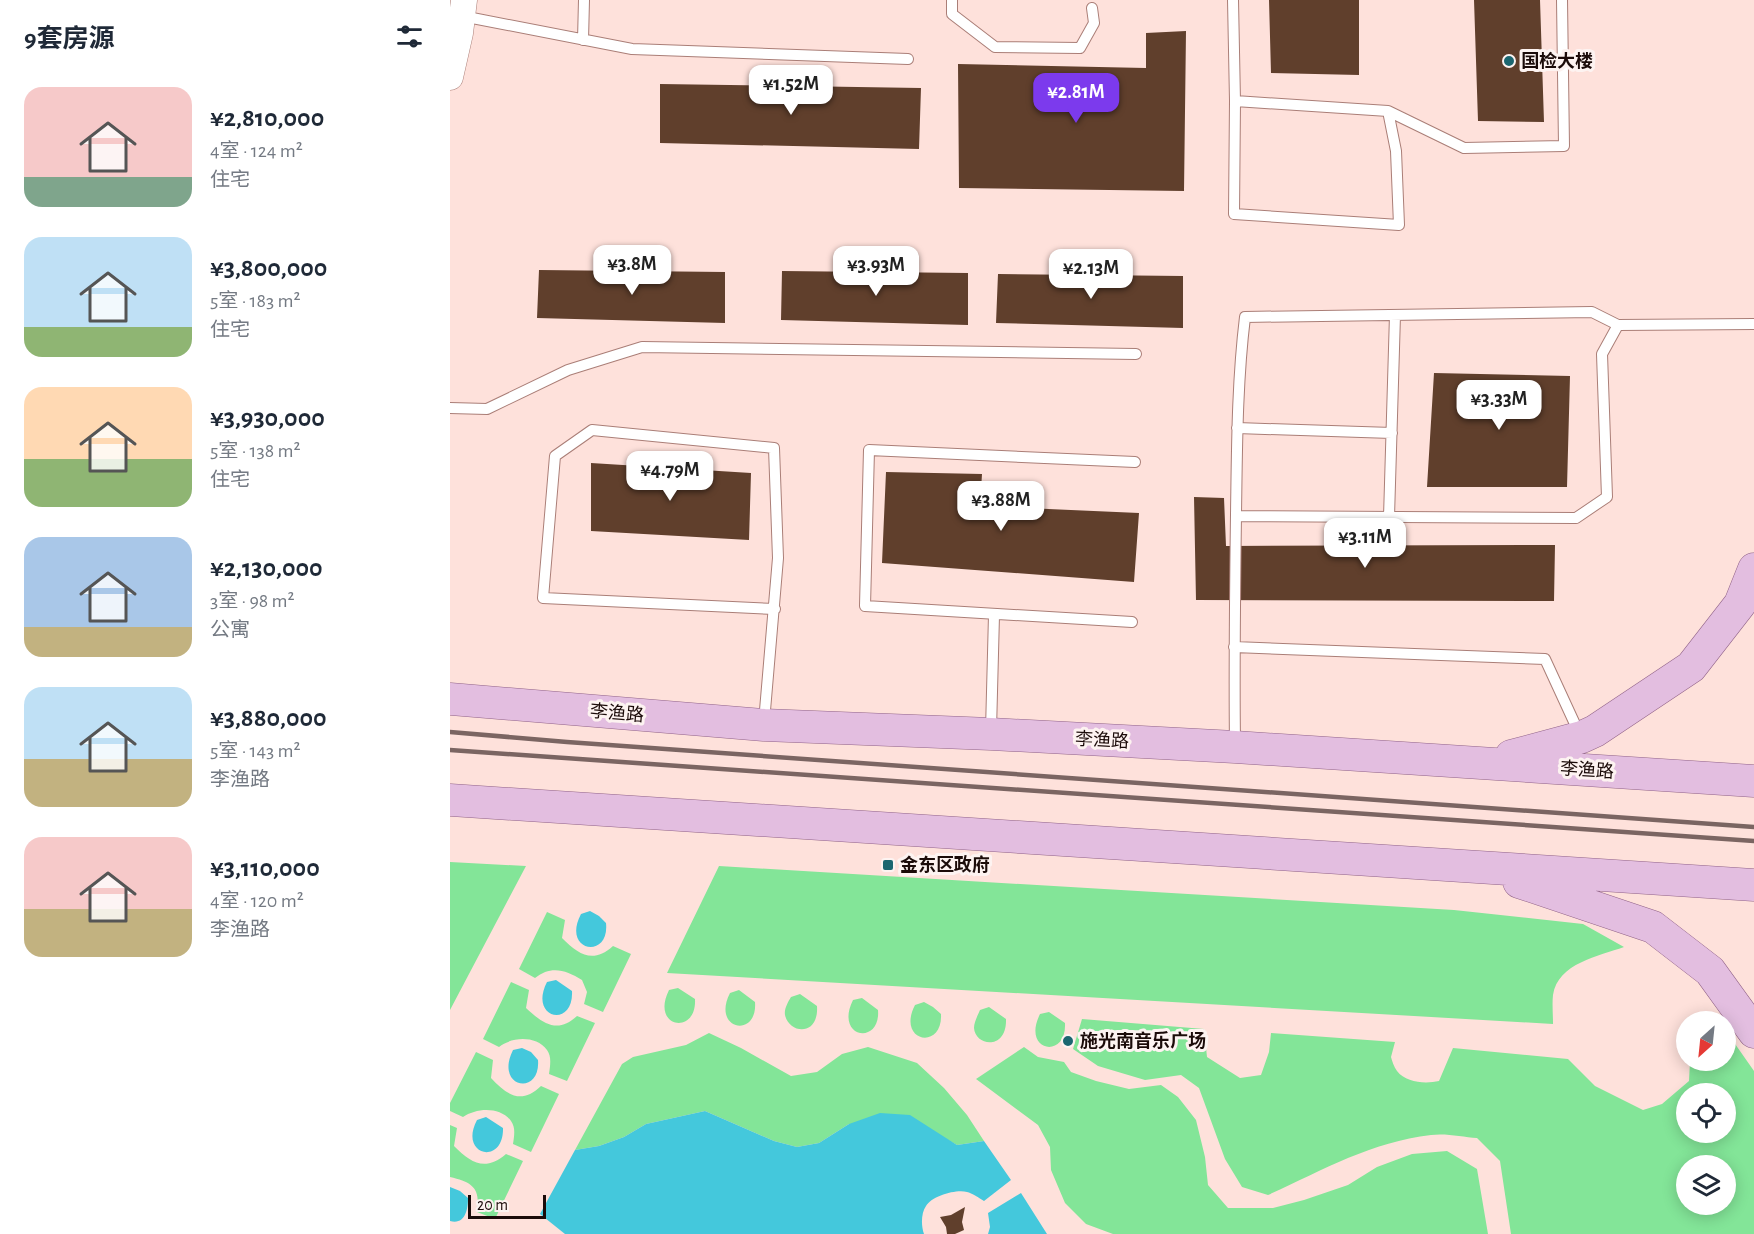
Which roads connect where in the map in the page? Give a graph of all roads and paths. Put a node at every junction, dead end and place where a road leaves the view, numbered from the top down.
1 (584, 0) edge
2 (952, 0) edge
3 (1233, 0) edge
4 (1562, 0) edge
5 (463, 8) edge
6 (1092, 8) dead end
7 (583, 40) junction
8 (908, 59) dead end
9 (450, 77) edge
10 (1235, 101) junction
11 (1388, 111) junction
12 (1395, 315) junction
13 (1754, 324) edge
14 (1618, 325) junction
15 (1136, 354) dead end
16 (450, 408) edge
17 (1237, 428) junction
18 (1392, 433) junction
19 (1135, 462) dead end
20 (1236, 516) junction
21 (1389, 517) junction
22 (1754, 570) edge
23 (774, 609) junction
24 (994, 615) junction
25 (1132, 622) dead end
26 (1233, 647) junction
27 (450, 699) edge
28 (764, 725) junction
29 (991, 734) junction
30 (1582, 738) junction
31 (1235, 747) junction
32 (1486, 763) junction
33 (1754, 781) edge
34 (450, 800) edge
35 (1460, 866) junction
36 (1754, 885) edge
37 (1754, 1032) edge

1 - 7 lane
2 - 6 lane
3 - 10 lane
4 - 11 lane
5 - 7 lane
5 - 9 street
7 - 8 lane
10 - 11 lane
10 - 11 lane
12 - 14 lane
12 - 17 lane
12 - 18 lane
13 - 14 lane
14 - 21 lane
15 - 16 lane
17 - 18 lane
17 - 20 lane
18 - 21 lane
19 - 24 lane
20 - 21 lane
20 - 26 lane
22 - 30 main road
23 - 23 lane
23 - 28 lane
24 - 25 lane
24 - 29 lane
26 - 30 lane
26 - 31 lane
27 - 28 main road, 李渔路
28 - 29 main road, 李渔路
29 - 31 main road, 李渔路
30 - 32 main road
31 - 32 main road, 李渔路
32 - 33 main road, 李渔路
34 - 35 main road
35 - 36 main road
35 - 37 main road

